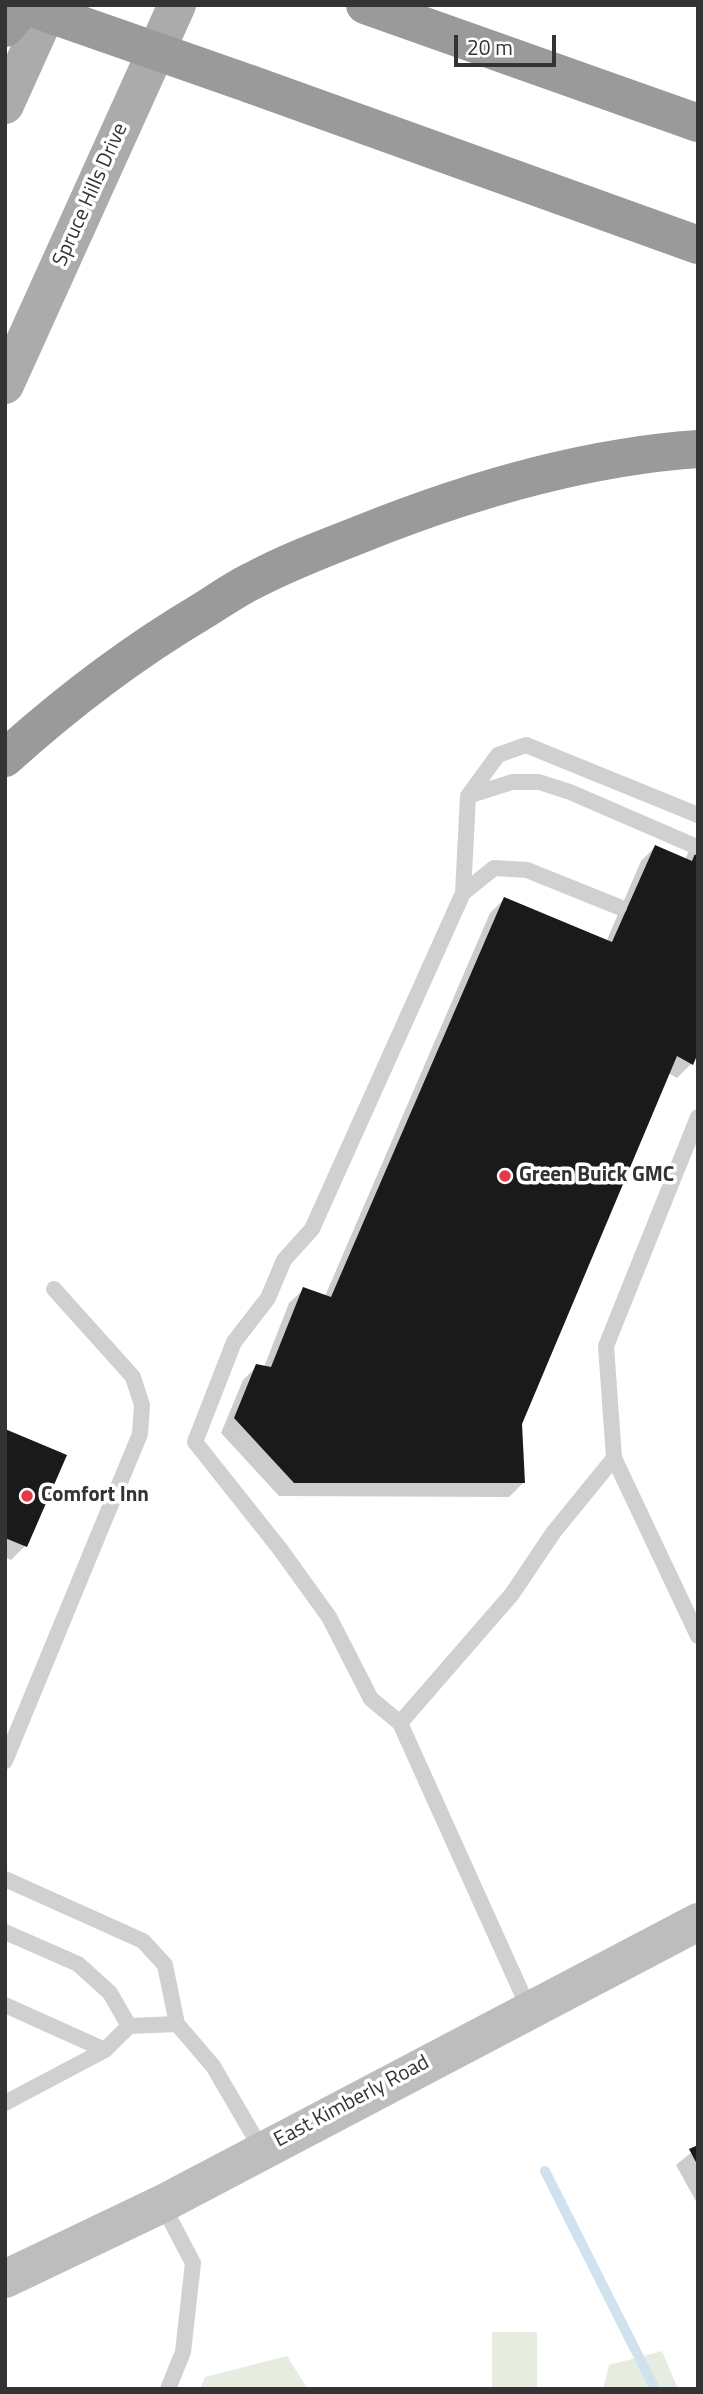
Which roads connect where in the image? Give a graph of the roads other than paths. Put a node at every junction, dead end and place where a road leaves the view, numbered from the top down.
1 (24, 5) edge
2 (177, 5) edge
3 (365, 5) edge
4 (5, 11) edge
5 (58, 13) edge
6 (5, 28) edge
7 (5, 105) edge
8 (698, 123) edge
9 (698, 246) edge
10 (5, 385) edge
11 (698, 449) edge
12 (5, 758) edge
13 (468, 796) junction
14 (698, 815) edge
15 (697, 847) edge
16 (463, 893) junction
17 (619, 907) dead end
18 (698, 1117) edge
19 (54, 1289) dead end
20 (614, 1458) junction
21 (698, 1636) edge
22 (400, 1723) junction
23 (5, 1761) edge
24 (5, 1879) edge
25 (698, 1922) edge
26 (5, 1932) edge
27 (5, 2005) edge
28 (529, 2009) junction
29 (177, 2024) junction
30 (129, 2026) junction
31 (105, 2050) junction
32 (5, 2103) edge
33 (262, 2150) junction
34 (162, 2204) junction
35 (5, 2279) edge
36 (168, 2389) edge

1 - 5 highway, bridge
1 - 6 highway
2 - 10 main road, Spruce Hills Drive
3 - 8 highway
4 - 5 highway, bridge
5 - 7 main road
5 - 9 highway, bridge
11 - 12 highway
13 - 14 lane
13 - 15 lane
13 - 16 lane
16 - 17 lane
16 - 22 lane
18 - 20 lane
19 - 23 lane
20 - 21 lane
20 - 22 lane
22 - 28 lane
24 - 29 lane
25 - 28 main road, East Kimberly Road
26 - 30 lane
27 - 31 lane
28 - 33 main road, East Kimberly Road
29 - 30 lane
29 - 33 lane
30 - 31 lane
31 - 32 lane
33 - 34 main road, East Kimberly Road
34 - 35 main road, East Kimberly Road
34 - 36 lane

